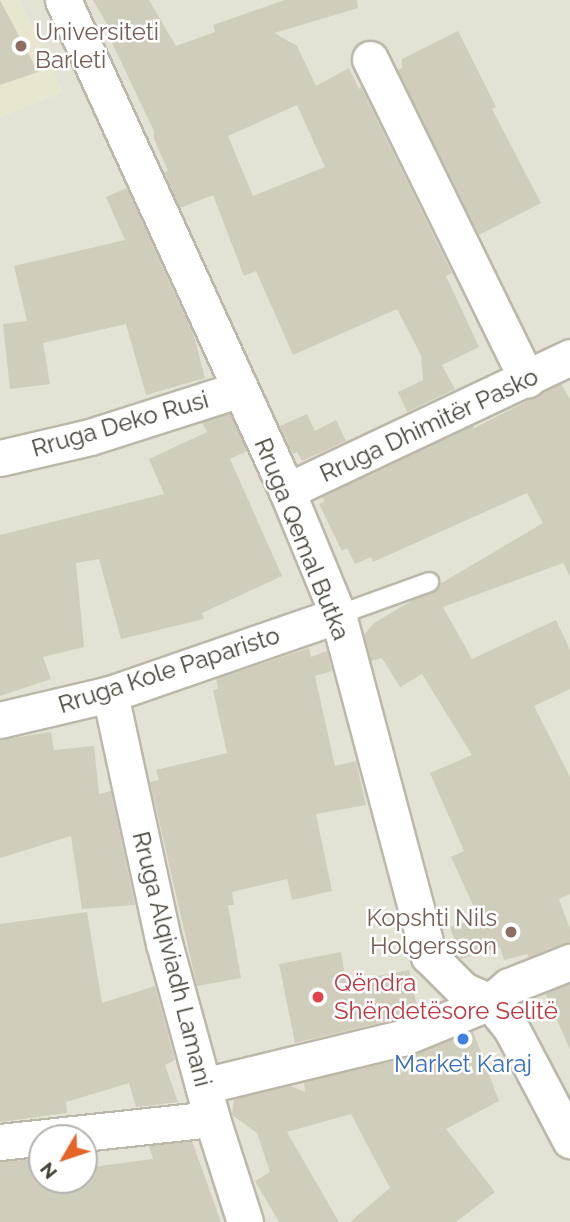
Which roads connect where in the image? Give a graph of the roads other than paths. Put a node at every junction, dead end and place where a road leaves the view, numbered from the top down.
1 (64, 0) edge
2 (370, 59) dead end
3 (570, 357) edge
4 (527, 380) junction
5 (240, 389) junction
6 (0, 458) edge
7 (287, 491) junction
8 (429, 582) dead end
9 (338, 615) junction
10 (110, 694) junction
11 (0, 720) edge
12 (570, 962) edge
13 (489, 1002) junction
14 (203, 1086) junction
15 (212, 1119) junction
16 (570, 1140) edge
17 (0, 1142) edge
18 (245, 1222) edge

1 - 5 street, Rruga Qemal Butka
2 - 4 street
3 - 4 street, Rruga Dhimitër Pasko
4 - 7 street, Rruga Dhimitër Pasko
5 - 6 street, Rruga Deko Rusi
5 - 7 street, Rruga Qemal Butka
7 - 9 street, Rruga Qemal Butka
8 - 9 lane
9 - 10 street, Rruga Kole Paparisto
9 - 13 street, Rruga Qemal Butka
10 - 11 street, Rruga Kole Paparisto
10 - 14 street, Rruga Alqiviadh Lamani
12 - 13 street
13 - 14 street
13 - 16 street, Rruga Qemal Butka
14 - 15 street, Rruga Alqiviadh Lamani
15 - 17 street
15 - 18 street, Rruga Alqiviadh Lamani

